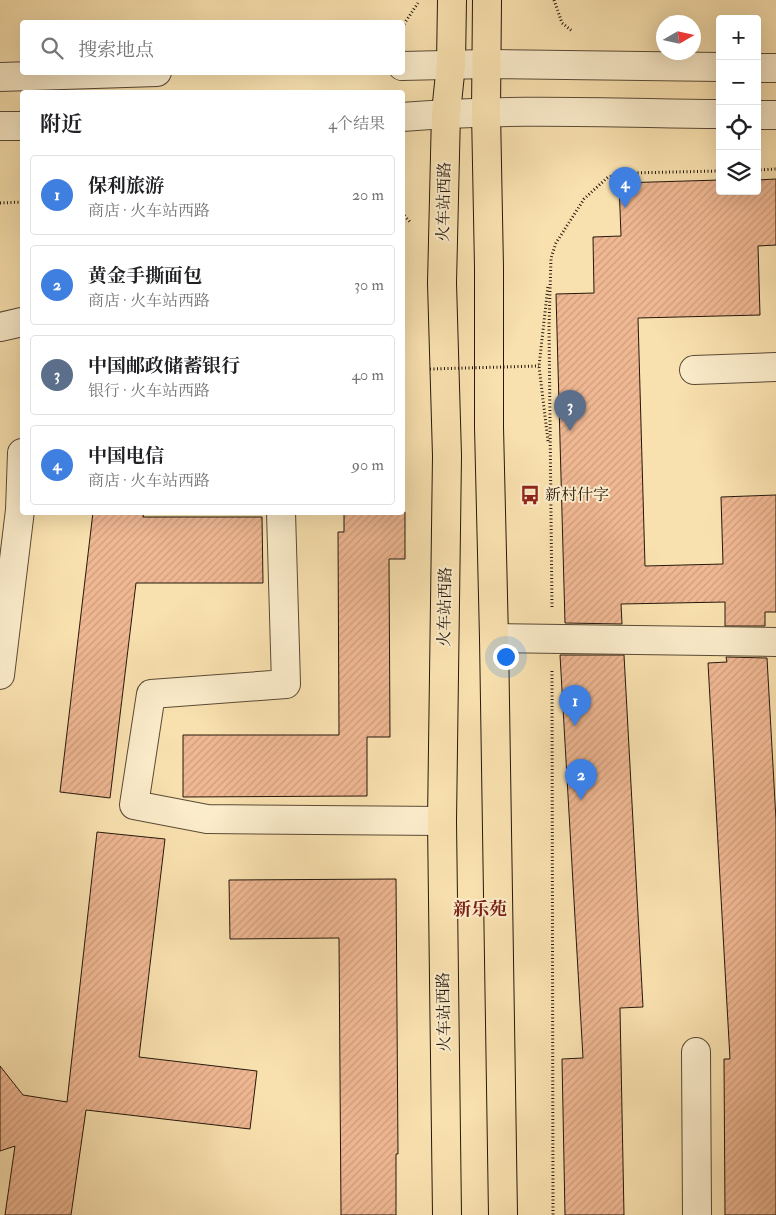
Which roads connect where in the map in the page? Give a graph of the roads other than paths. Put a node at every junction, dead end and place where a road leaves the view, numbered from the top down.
1 (452, 0) edge
2 (487, 0) edge
3 (451, 64) junction
4 (486, 64) junction
5 (405, 66) edge
6 (716, 67) edge
7 (761, 68) edge
8 (776, 68) edge
9 (63, 75) edge
10 (0, 77) edge
11 (486, 112) junction
12 (446, 113) junction
13 (716, 114) edge
14 (761, 115) edge
15 (776, 115) edge
16 (405, 117) edge
17 (0, 126) edge
18 (20, 126) edge
19 (20, 322) edge
20 (0, 327) edge
21 (776, 367) edge
22 (694, 370) dead end
23 (20, 510) edge
24 (281, 515) edge
25 (494, 638) junction
26 (776, 642) edge
27 (0, 675) edge
28 (442, 821) junction
29 (696, 1052) dead end
30 (447, 1215) edge
31 (503, 1215) edge
32 (697, 1215) edge

1 - 3 main road, 火车站西路
2 - 4 main road
3 - 4 street
3 - 5 street
3 - 12 main road, 火车站西路
4 - 6 street
4 - 11 main road
7 - 8 street
9 - 10 street
11 - 12 street
11 - 13 street
11 - 25 main road
12 - 16 street
12 - 28 main road, 火车站西路
14 - 15 street
17 - 18 street
19 - 20 street
21 - 22 street
23 - 27 street
24 - 28 street
25 - 26 street
25 - 31 main road
28 - 30 main road, 火车站西路
29 - 32 street

